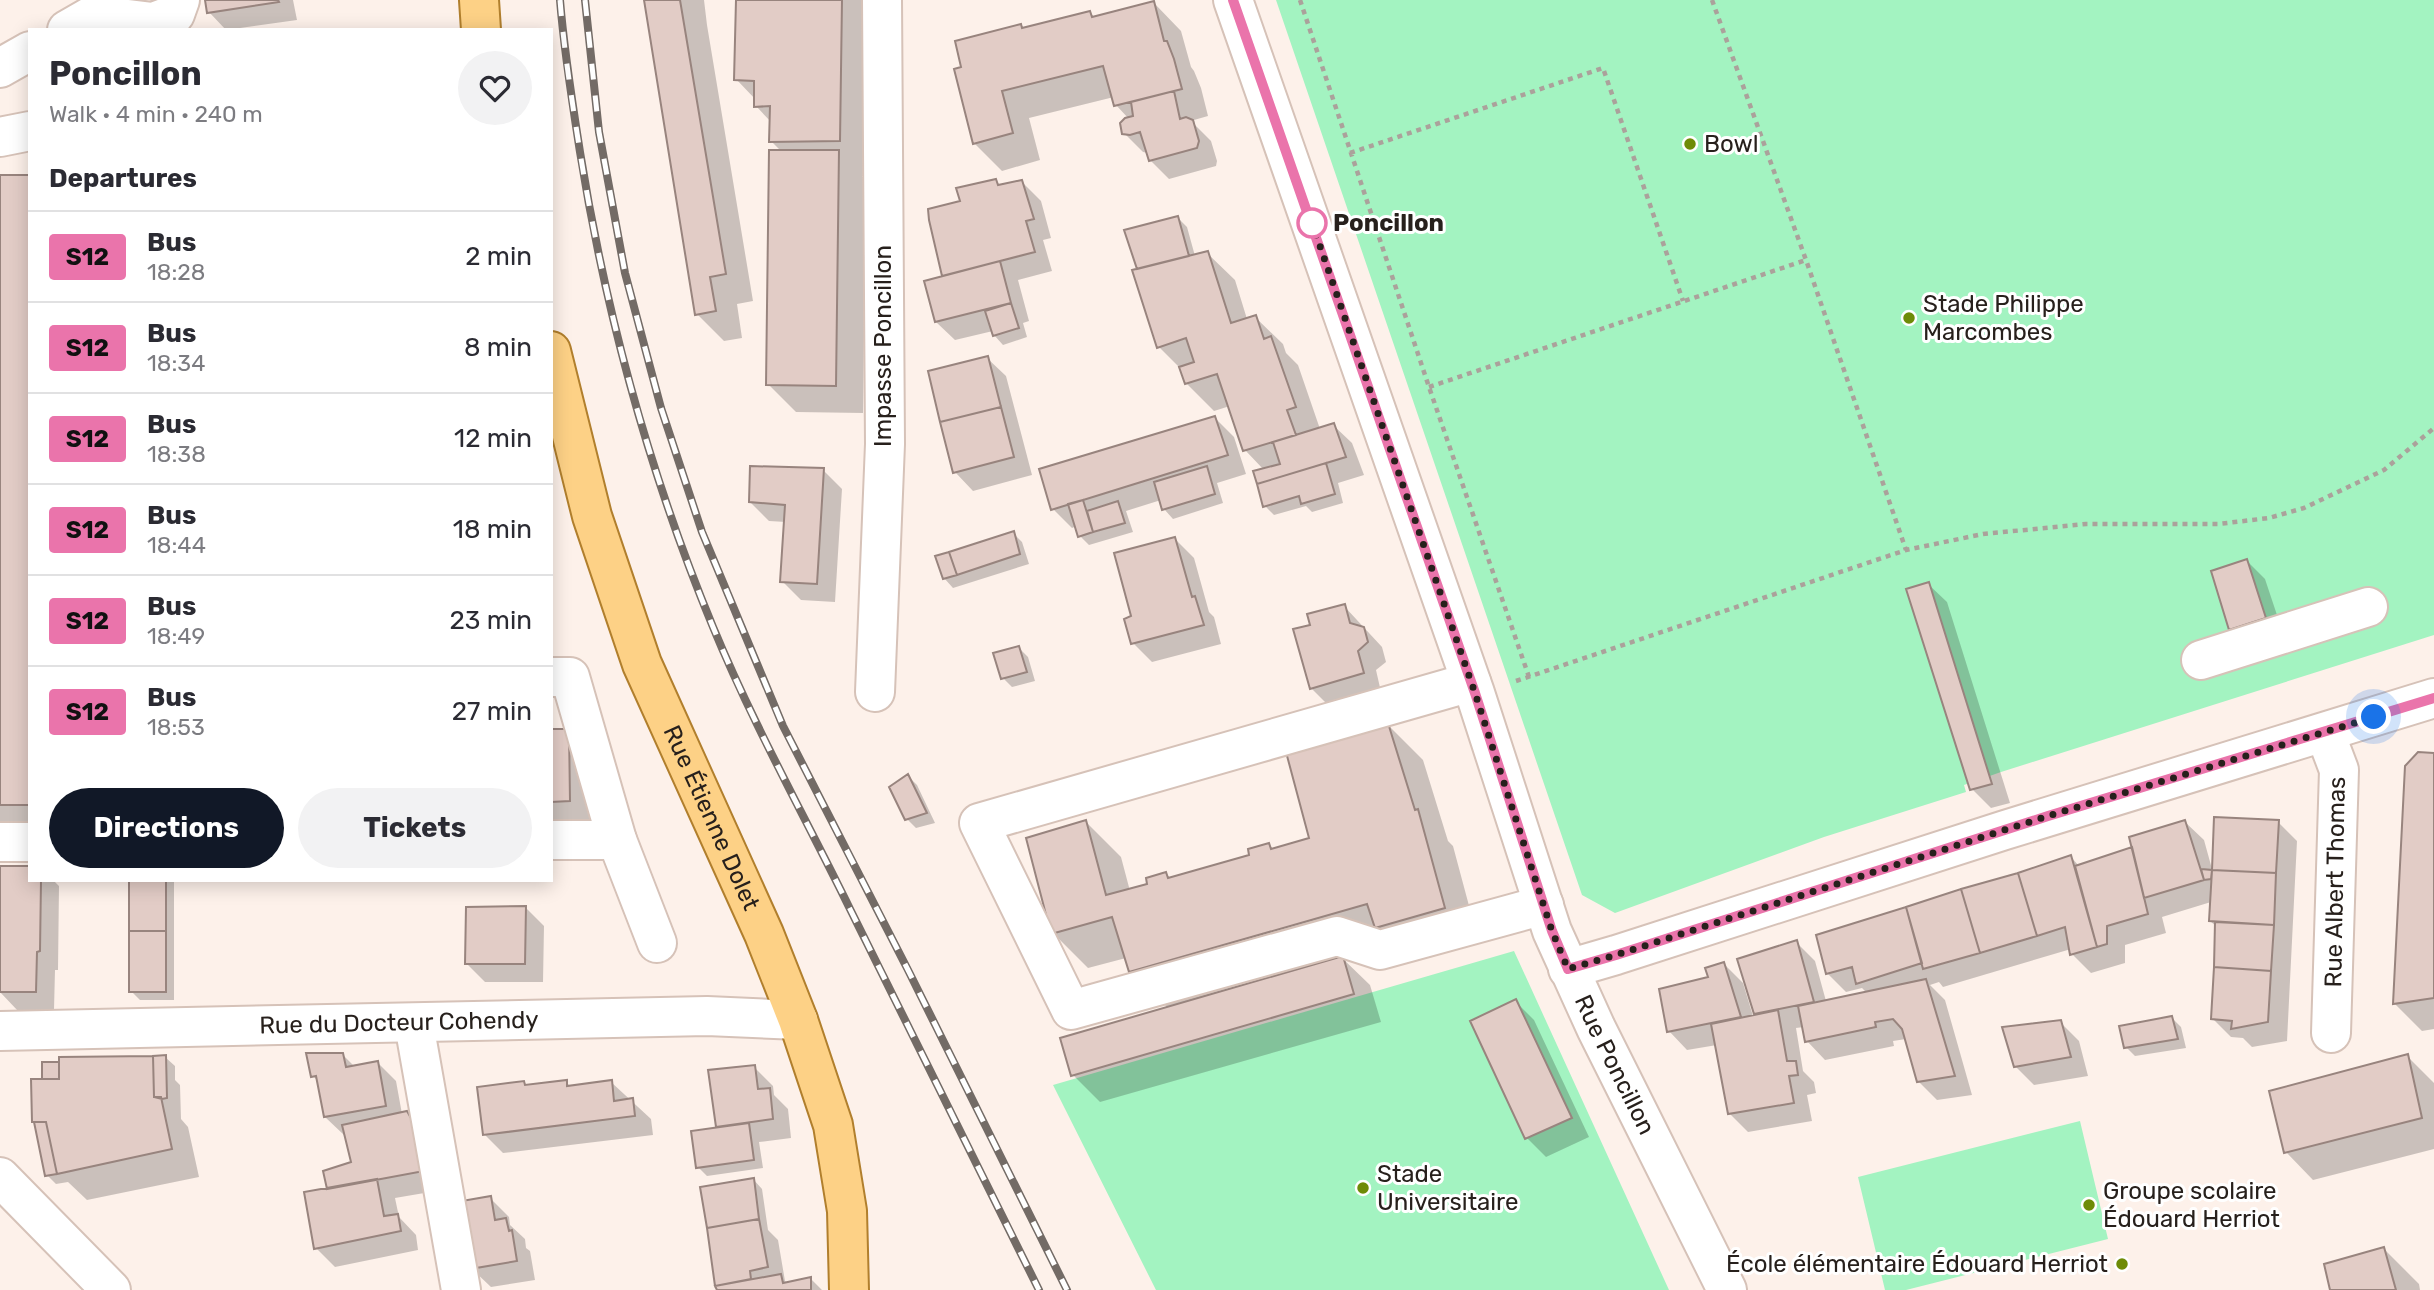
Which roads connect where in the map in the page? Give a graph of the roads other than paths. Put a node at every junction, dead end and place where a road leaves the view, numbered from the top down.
1 (180, 0) edge
2 (479, 0) edge
3 (882, 0) edge
4 (889, 0) edge
5 (1233, 0) edge
6 (83, 15) edge
7 (481, 28) edge
8 (28, 52) edge
9 (0, 68) edge
10 (28, 131) edge
11 (0, 137) edge
12 (553, 359) edge
13 (2368, 607) dead end
14 (2201, 660) dead end
15 (553, 677) edge
16 (1473, 688) junction
17 (875, 692) dead end
18 (2434, 698) edge
19 (2325, 733) junction
20 (617, 839) junction
21 (553, 840) edge
22 (0, 842) edge
23 (28, 842) edge
24 (1544, 905) junction
25 (657, 943) dead end
26 (1568, 969) junction
27 (799, 1020) junction
28 (414, 1024) junction
29 (0, 1031) edge
30 (2331, 1033) dead end
31 (0, 1178) edge
32 (111, 1290) edge
33 (461, 1290) edge
34 (849, 1290) edge
35 (1727, 1290) edge

1 - 6 street
2 - 7 main road
3 - 4 street, Impasse Poncillon
3 - 17 street, Impasse Poncillon
5 - 16 street, Rue Poncillon
8 - 9 street
10 - 11 street
12 - 27 main road, Rue Étienne Dolet
13 - 14 street
15 - 20 street
16 - 24 street, Rue Poncillon
16 - 24 street
18 - 19 street
19 - 26 street
19 - 30 street, Rue Albert Thomas
20 - 21 street
20 - 25 street
22 - 23 street
24 - 26 street, Rue Poncillon
26 - 35 street, Rue Poncillon
27 - 28 street, Rue du Docteur Cohendy
27 - 34 main road, Rue Étienne Dolet
28 - 29 street, Rue du Docteur Cohendy
28 - 33 street
31 - 32 street

